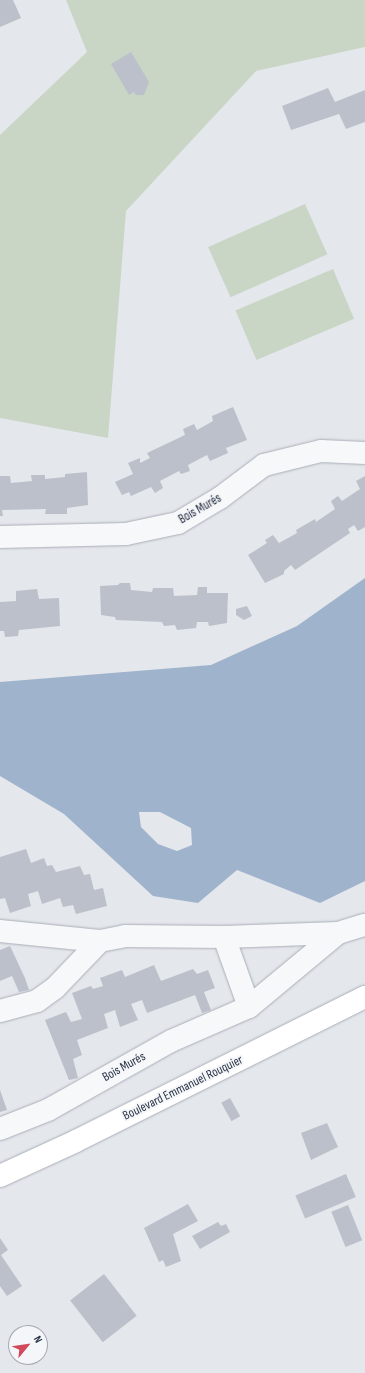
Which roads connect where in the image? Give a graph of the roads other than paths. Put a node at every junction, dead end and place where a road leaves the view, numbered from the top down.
1 (365, 453) edge
2 (0, 537) edge
3 (365, 925) edge
4 (0, 931) edge
5 (338, 934) junction
6 (224, 937) junction
7 (100, 941) junction
8 (365, 997) edge
9 (249, 1007) junction
10 (0, 1011) edge
11 (0, 1129) edge
12 (0, 1176) edge

1 - 2 street, Bois Murés
3 - 5 street, Bois Murés
4 - 7 street, Bois Murés
5 - 6 street, Bois Murés
5 - 9 street, Bois Murés
6 - 7 street, Bois Murés
6 - 9 street
7 - 10 street
8 - 12 street, Boulevard Emmanuel Rouquier
9 - 11 street, Bois Murés

